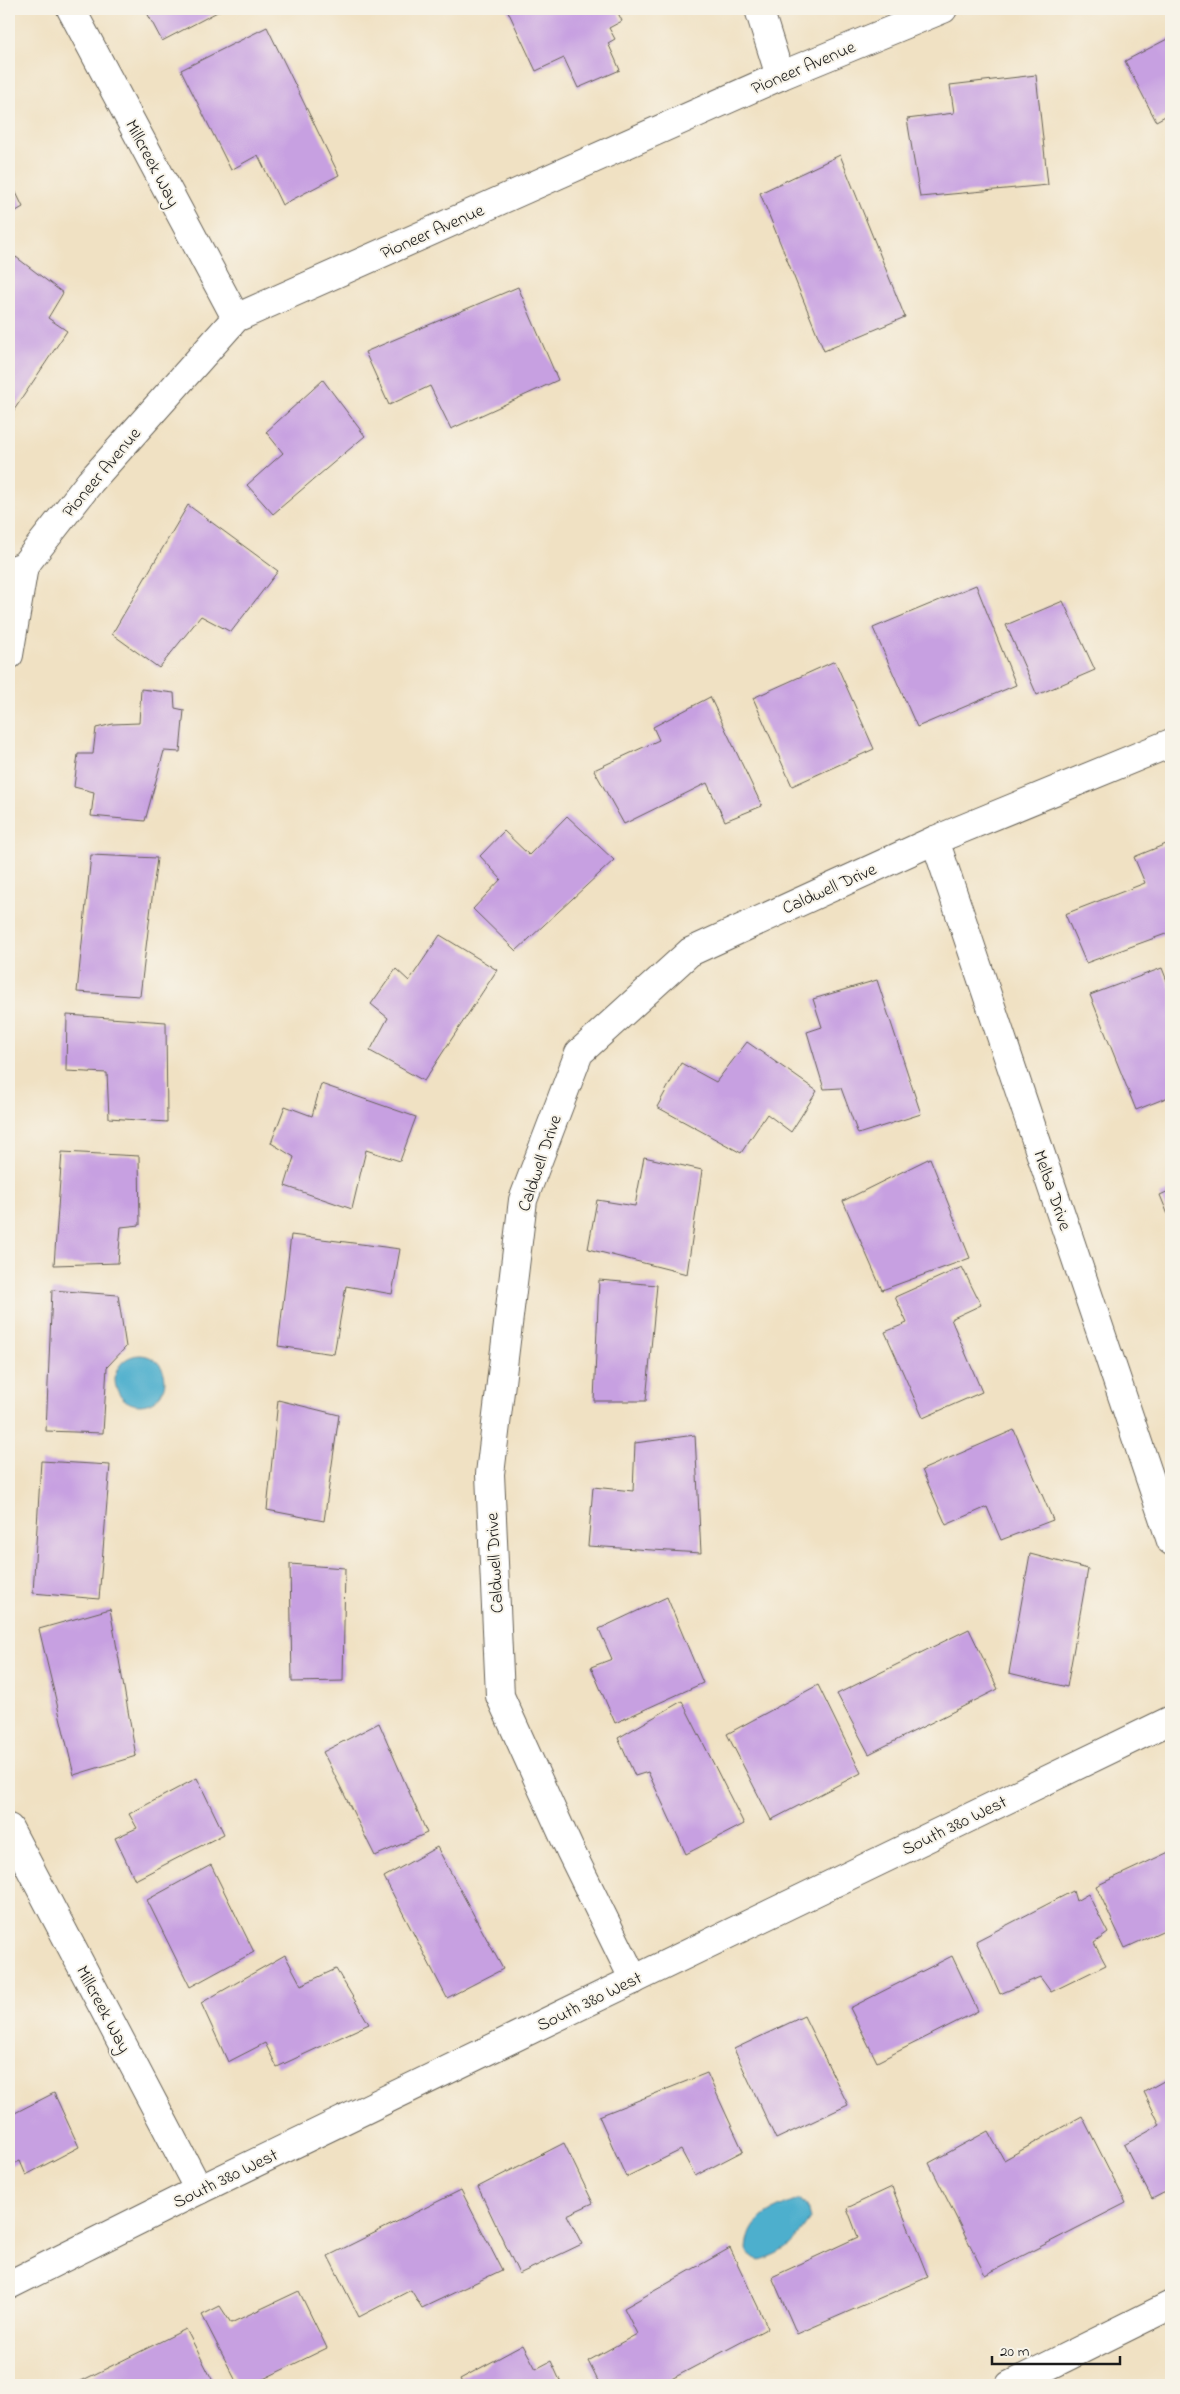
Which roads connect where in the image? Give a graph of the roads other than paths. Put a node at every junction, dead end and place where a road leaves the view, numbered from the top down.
1 (71, 9) edge
2 (759, 9) edge
3 (943, 9) edge
4 (780, 76) junction
5 (236, 318) junction
6 (16, 568) edge
7 (9, 655) edge
8 (1171, 743) edge
9 (935, 840) junction
10 (1171, 1541) edge
11 (1171, 1720) edge
12 (9, 1828) edge
13 (634, 1980) junction
14 (199, 2190) junction
15 (9, 2285) edge
16 (1171, 2305) edge
17 (1010, 2385) edge

1 - 5 street, Millcreek Way
2 - 4 street
3 - 4 street, Pioneer Avenue
4 - 5 street, Pioneer Avenue
5 - 6 street, Pioneer Avenue
6 - 7 street
8 - 9 street, Caldwell Drive
9 - 10 street, Melba Drive
9 - 13 street, Caldwell Drive
11 - 13 street, South 380 West
12 - 14 street, Millcreek Way
13 - 14 street, South 380 West
14 - 15 street, South 380 West
16 - 17 street

